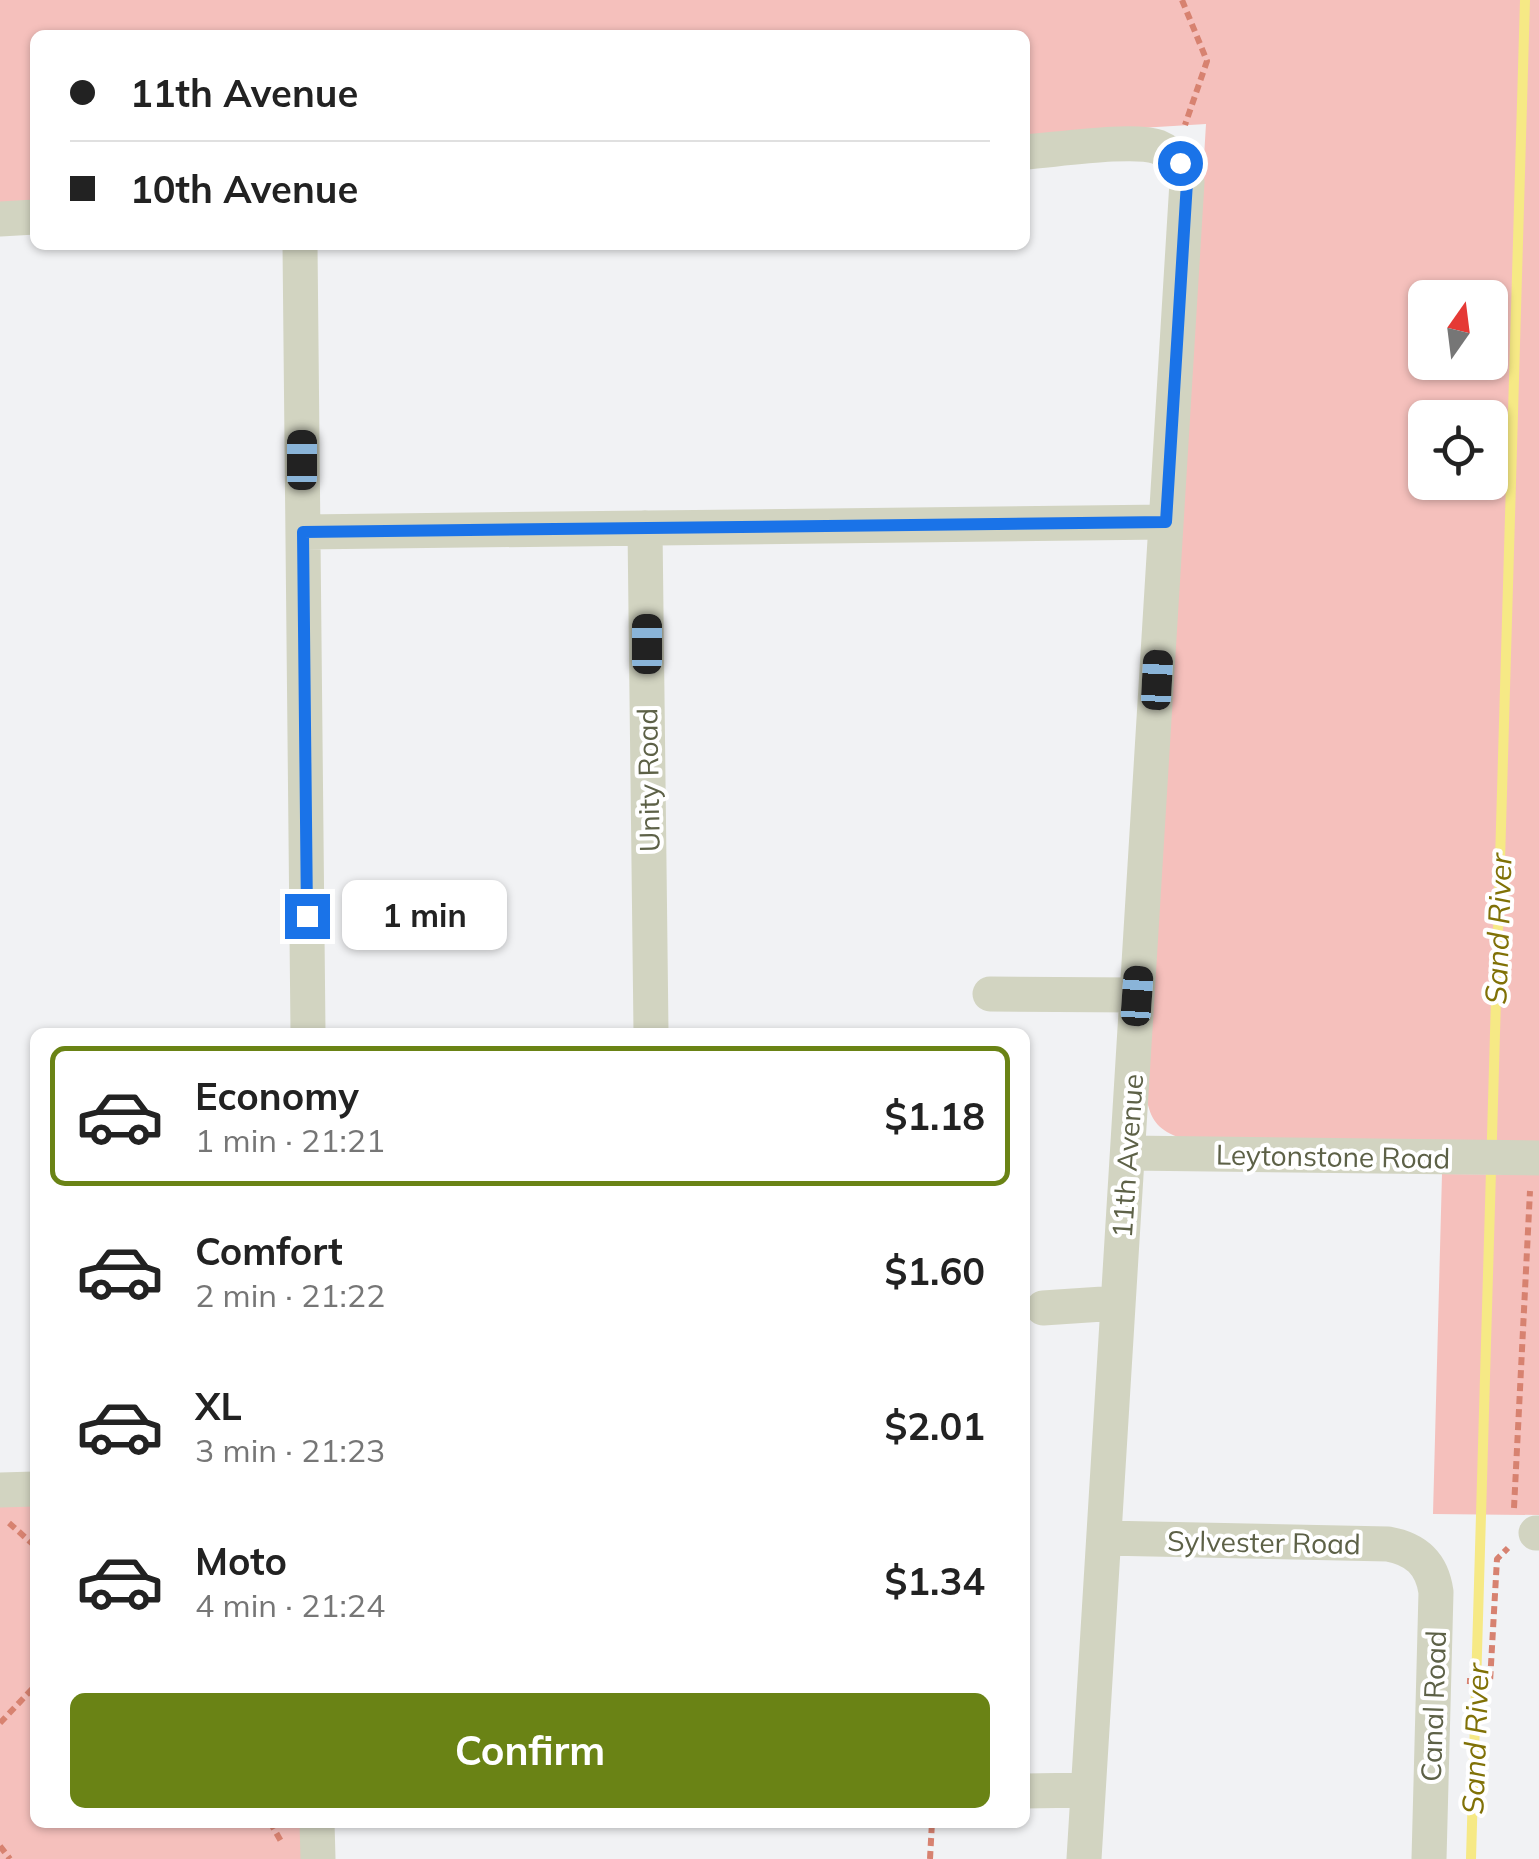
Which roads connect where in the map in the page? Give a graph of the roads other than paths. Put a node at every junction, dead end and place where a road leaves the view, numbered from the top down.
1 (1030, 152) edge
2 (30, 217) edge
3 (0, 219) edge
4 (300, 250) edge
5 (1166, 522) junction
6 (646, 528) junction
7 (303, 532) junction
8 (990, 994) dead end
9 (1137, 996) junction
10 (308, 1028) edge
11 (652, 1028) edge
12 (1128, 1153) junction
13 (1536, 1158) edge
14 (1118, 1302) junction
15 (1042, 1308) dead end
16 (30, 1489) edge
17 (0, 1490) edge
18 (1104, 1538) junction
19 (1421, 1558) joint
20 (1088, 1790) junction
21 (1030, 1791) edge
22 (317, 1828) edge
23 (318, 1859) edge
24 (1084, 1859) edge
25 (1429, 1859) edge

1 - 5 street, 11th Avenue
2 - 3 street
4 - 7 street
5 - 6 street
5 - 9 street, 11th Avenue
6 - 7 street
6 - 11 street, Unity Road
7 - 10 street
8 - 9 street
9 - 12 street, 11th Avenue
12 - 13 street, Leytonstone Road
12 - 14 street, 11th Avenue
14 - 15 street
14 - 18 street, 11th Avenue
16 - 17 street
18 - 19 street, Sylvester Road
18 - 20 street, 11th Avenue
19 - 25 street, Canal Road
20 - 21 street
20 - 24 street, 11th Avenue
22 - 23 street

